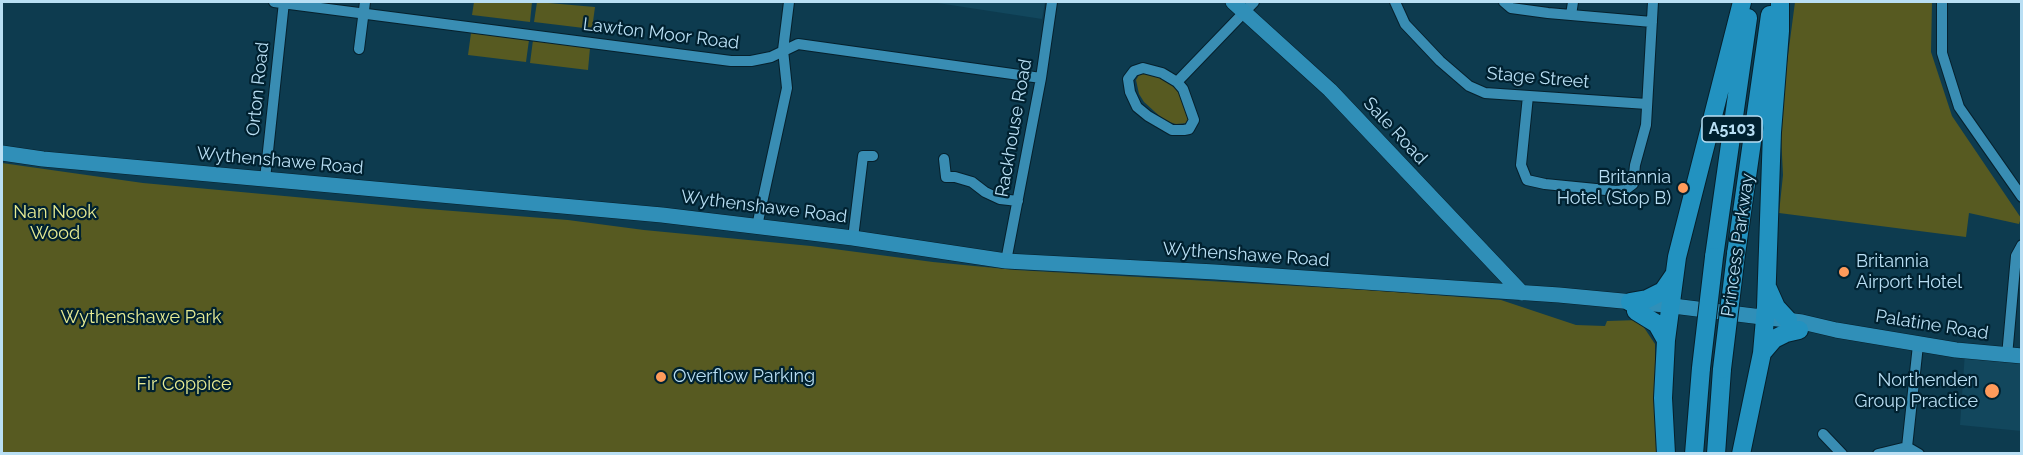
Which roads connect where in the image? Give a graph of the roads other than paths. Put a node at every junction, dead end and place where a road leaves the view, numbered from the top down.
1 (281, 2) edge
2 (365, 2) edge
3 (789, 2) edge
4 (1052, 2) edge
5 (1395, 2) edge
6 (1504, 2) edge
7 (1573, 2) edge
8 (1653, 2) edge
9 (1742, 2) edge
10 (1750, 2) edge
11 (1772, 2) edge
12 (1780, 2) edge
13 (1942, 2) edge
14 (1244, 5) edge
15 (363, 14) junction
16 (1572, 15) junction
17 (1652, 22) junction
18 (359, 49) dead end
19 (783, 50) junction
20 (1041, 78) junction
21 (1177, 82) junction
22 (1528, 96) junction
23 (1647, 104) junction
24 (2, 153) edge
25 (863, 156) dead end
26 (944, 159) dead end
27 (265, 179) junction
28 (2022, 197) edge
29 (1018, 201) junction
30 (758, 226) junction
31 (854, 238) junction
32 (2022, 245) edge
33 (1006, 261) junction
34 (1674, 275) junction
35 (1768, 287) junction
36 (1522, 293) junction
37 (1633, 307) junction
38 (1670, 311) junction
39 (1764, 322) junction
40 (1794, 325) junction
41 (1836, 330) joint
42 (1666, 340) junction
43 (1918, 345) junction
44 (1762, 353) junction
45 (2014, 356) edge
46 (1823, 434) dead end
47 (1907, 447) junction
48 (1666, 453) edge
49 (1694, 453) edge
50 (1716, 453) edge
51 (1741, 453) edge
52 (1842, 453) edge
53 (1878, 453) edge
54 (1919, 453) edge

1 - 15 street, Lawton Moor Road
1 - 27 street, Orton Road
2 - 15 street
3 - 19 street
4 - 20 street, Rackhouse Road
5 - 22 street, Stage Street
6 - 16 street
7 - 16 street
8 - 17 street
9 - 34 highway
10 - 49 highway, Princess Parkway / A5103, bridge
11 - 50 highway, Princess Parkway / A5103, bridge
12 - 35 highway
13 - 28 street
14 - 21 street
14 - 36 main road, Sale Road
15 - 18 street
15 - 19 street, Lawton Moor Road
16 - 17 street
17 - 23 street
19 - 20 street, Lawton Moor Road
19 - 30 street
20 - 29 street, Rackhouse Road
21 - 21 street
22 - 23 street, Stage Street
22 - 23 street
24 - 27 main road, Wythenshawe Road
25 - 31 street
26 - 29 street
27 - 30 main road, Wythenshawe Road
29 - 33 street, Rackhouse Road
30 - 31 main road, Wythenshawe Road
31 - 33 main road, Wythenshawe Road
32 - 45 street
33 - 36 main road, Wythenshawe Road
34 - 37 highway
34 - 38 highway
35 - 39 highway
35 - 40 highway
36 - 37 main road, Wythenshawe Road
37 - 38 main road, Wythenshawe Road
37 - 42 highway
38 - 39 main road, Wythenshawe Road
38 - 42 highway
39 - 40 main road, Wythenshawe Road
39 - 44 highway
40 - 41 main road, Wythenshawe Road
40 - 44 highway
41 - 43 main road, Palatine Road
42 - 48 highway
43 - 45 main road, Palatine Road
43 - 47 street
44 - 51 highway
46 - 52 street
47 - 53 street
47 - 54 street

